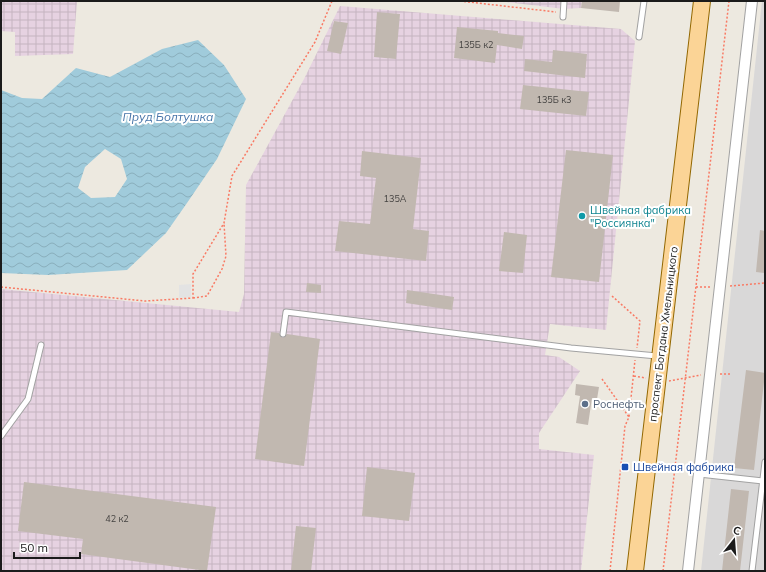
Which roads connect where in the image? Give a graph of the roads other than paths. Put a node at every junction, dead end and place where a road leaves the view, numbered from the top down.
1 (564, 1) edge
2 (644, 1) edge
3 (702, 1) edge
4 (752, 1) edge
5 (563, 15) road end
6 (639, 37) dead end
7 (283, 334) dead end
8 (41, 345) dead end
9 (660, 356) junction
10 (1, 436) edge
11 (765, 462) edge
12 (699, 474) junction
13 (763, 481) junction
14 (635, 571) edge
15 (688, 571) edge
16 (752, 571) edge

1 - 5 lane
2 - 6 lane
3 - 9 main road, проспект Богдана Хмельницкого
4 - 12 street
7 - 9 lane
8 - 10 lane
9 - 14 main road, проспект Богдана Хмельницкого
11 - 13 lane
12 - 13 lane
12 - 15 street
13 - 16 lane

